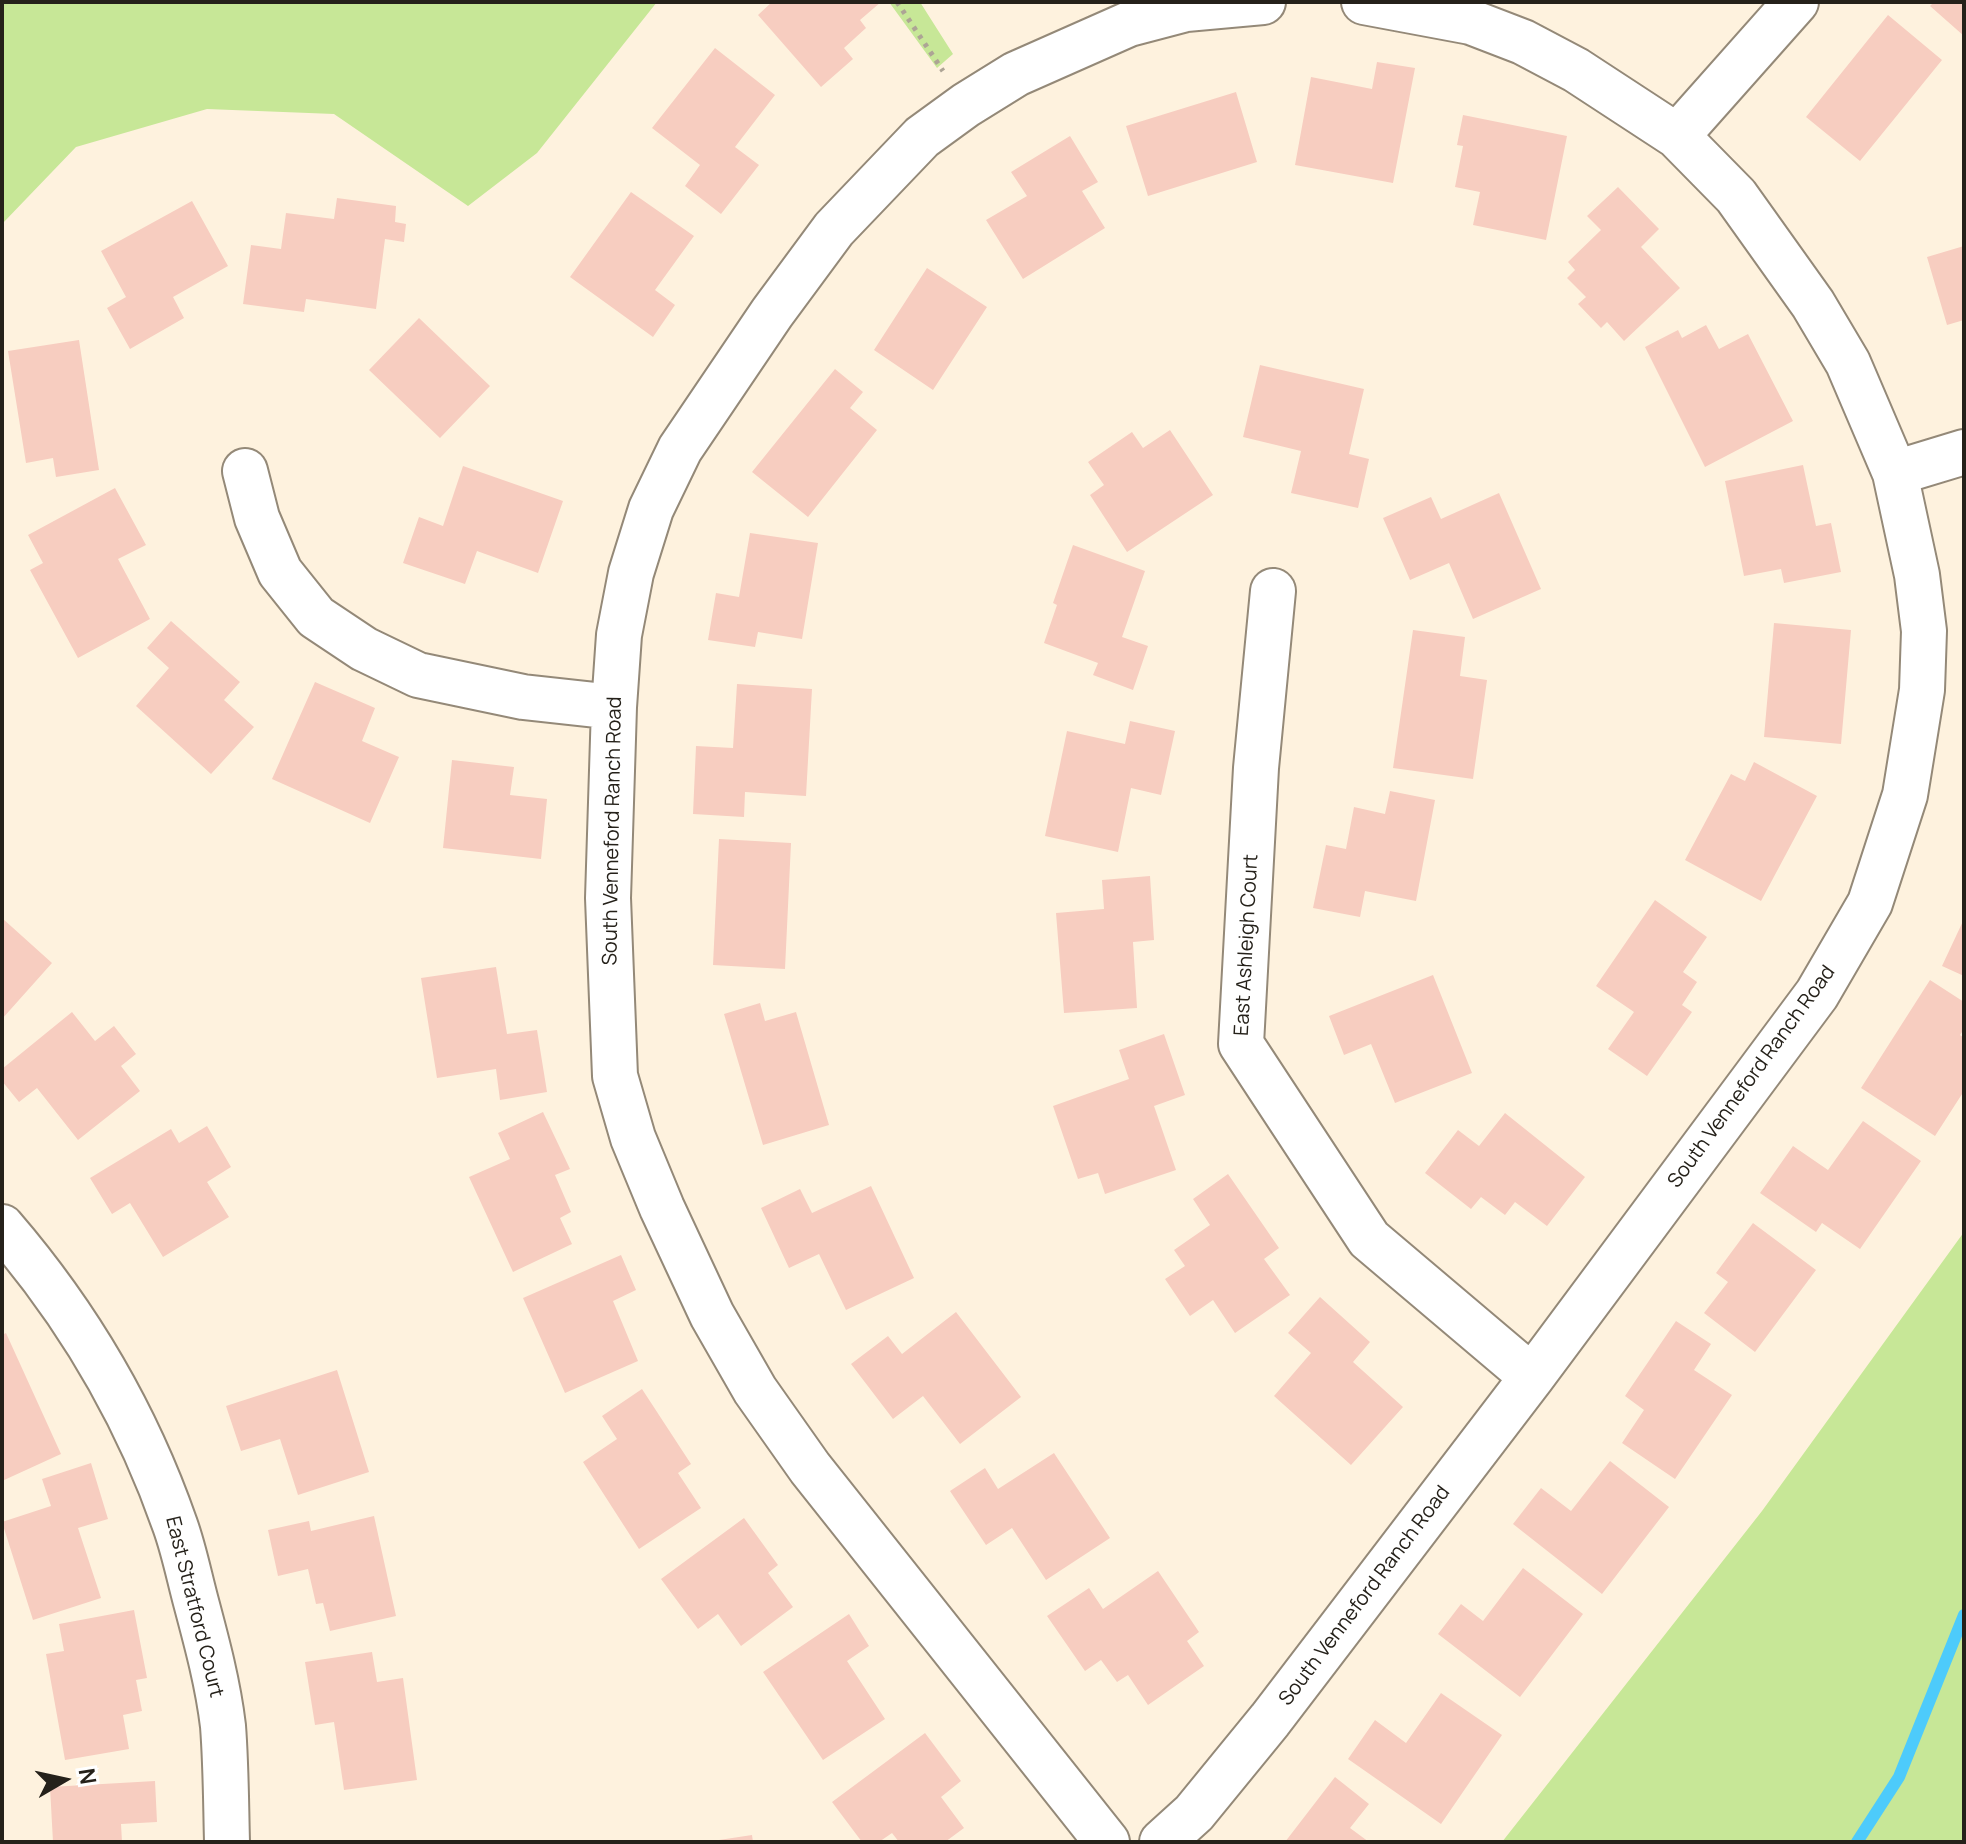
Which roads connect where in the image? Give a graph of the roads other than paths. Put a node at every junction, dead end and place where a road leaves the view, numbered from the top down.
1 (1263, 2) edge
2 (1364, 2) edge
3 (1796, 2) edge
4 (1677, 136) junction
5 (1964, 452) edge
6 (245, 471) dead end
7 (1895, 473) junction
8 (1273, 591) dead end
9 (614, 707) junction
10 (2, 1227) edge
11 (1532, 1377) junction
12 (227, 1842) edge
13 (1107, 1842) edge
14 (1162, 1842) edge

1 - 9 street, South Venneford Ranch Road
2 - 4 street, South Venneford Ranch Road
3 - 4 street
4 - 7 street, South Venneford Ranch Road
5 - 7 street
6 - 9 street
7 - 11 street, South Venneford Ranch Road
8 - 11 street, East Ashleigh Court
9 - 13 street, South Venneford Ranch Road
10 - 12 street, East Stratford Court
11 - 14 street, South Venneford Ranch Road

